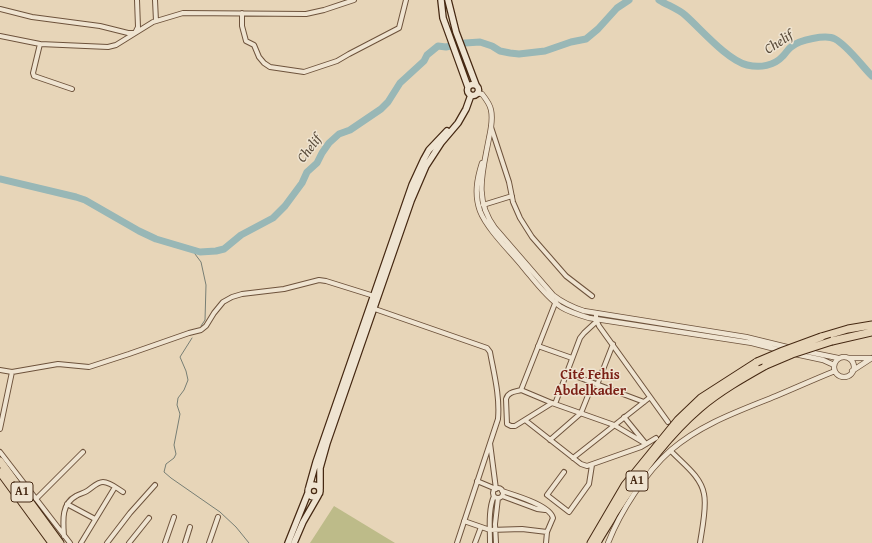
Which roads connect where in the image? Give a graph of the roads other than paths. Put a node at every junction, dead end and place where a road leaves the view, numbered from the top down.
1 (137, 0) edge
2 (155, 0) edge
3 (354, 0) edge
4 (406, 0) edge
5 (441, 0) edge
6 (448, 0) edge
7 (0, 9) edge
8 (242, 13) junction
9 (156, 21) junction
10 (135, 33) junction
11 (0, 36) edge
12 (40, 44) junction
13 (476, 85) junction
14 (468, 87) junction
15 (72, 88) dead end
16 (477, 93) junction
17 (471, 95) junction
18 (460, 119) junction
19 (491, 126) junction
20 (512, 196) junction
21 (483, 205) junction
22 (374, 296) junction
23 (592, 296) dead end
24 (556, 300) junction
25 (372, 308) junction
26 (596, 313) junction
27 (597, 320) junction
28 (872, 325) edge
29 (872, 332) edge
30 (613, 344) junction
31 (538, 346) junction
32 (572, 358) junction
33 (838, 358) junction
34 (849, 358) junction
35 (872, 358) edge
36 (834, 364) junction
37 (0, 370) edge
38 (835, 371) junction
39 (852, 371) junction
40 (12, 372) junction
41 (567, 374) junction
42 (595, 384) junction
43 (521, 390) junction
44 (650, 398) junction
45 (644, 402) junction
46 (554, 404) junction
47 (580, 413) junction
48 (624, 417) junction
49 (525, 420) junction
50 (668, 422) dead end
51 (614, 425) junction
52 (0, 429) edge
53 (656, 438) dead end
54 (550, 440) junction
55 (490, 442) junction
56 (646, 444) junction
57 (671, 451) junction
58 (0, 452) edge
59 (83, 452) dead end
60 (573, 458) junction
61 (0, 461) edge
62 (592, 466) junction
63 (0, 472) edge
64 (564, 472) dead end
65 (477, 481) junction
66 (155, 486) dead end
67 (115, 487) junction
68 (320, 489) junction
69 (496, 489) junction
70 (308, 490) junction
71 (123, 492) dead end
72 (499, 495) junction
73 (318, 496) junction
74 (36, 499) junction
75 (67, 504) junction
76 (30, 513) junction
77 (174, 517) dead end
78 (149, 518) dead end
79 (218, 518) dead end
80 (95, 519) junction
81 (464, 521) junction
82 (190, 527) dead end
83 (481, 527) junction
84 (490, 530) junction
85 (496, 531) junction
86 (547, 532) junction
87 (64, 536) junction
88 (46, 543) edge
89 (52, 543) edge
90 (60, 543) edge
91 (70, 543) edge
92 (81, 543) edge
93 (107, 543) edge
94 (129, 543) edge
95 (165, 543) edge
96 (185, 543) edge
97 (209, 543) edge
98 (288, 543) edge
99 (294, 543) edge
100 (457, 543) edge
101 (475, 543) edge
102 (490, 543) edge
103 (496, 543) edge
104 (546, 543) edge
105 (591, 543) edge
106 (597, 543) edge
107 (608, 543) edge
108 (700, 543) edge

1 - 10 street
2 - 9 street
3 - 8 street
4 - 8 street
5 - 14 main road
6 - 13 main road
7 - 10 street
8 - 9 street
9 - 10 street
10 - 12 street
11 - 12 street
12 - 15 street
13 - 14 main road
13 - 16 main road
14 - 17 main road
16 - 17 main road
16 - 19 street
17 - 18 main road
18 - 22 main road
18 - 25 main road
19 - 20 street
19 - 21 street
19 - 24 street
20 - 21 street
20 - 23 street
21 - 24 street
22 - 25 main road
22 - 40 street
24 - 26 street
24 - 27 street
24 - 31 street
25 - 55 street
25 - 68 main road
25 - 70 main road
26 - 27 street
26 - 33 street
27 - 30 street
27 - 32 street
27 - 36 street
28 - 105 highway, A1, bridge
29 - 106 highway, A1, bridge
30 - 42 street
30 - 44 street
31 - 32 street
31 - 43 street
32 - 41 street
33 - 34 street
33 - 36 street
34 - 35 street
34 - 39 street
35 - 39 street
36 - 38 street
37 - 40 street
38 - 39 street
38 - 57 street
40 - 52 street
41 - 42 street
41 - 46 street
42 - 45 street
42 - 47 street
43 - 46 street
43 - 49 street
44 - 45 street
44 - 50 street
45 - 48 street
46 - 47 street
46 - 49 street
47 - 51 street
47 - 54 street
48 - 51 street
48 - 56 street
49 - 54 street
51 - 56 street
51 - 60 street
53 - 56 street
54 - 60 street
55 - 65 street
55 - 69 street
56 - 62 street
57 - 107 street
57 - 108 street
58 - 74 street
59 - 74 street
60 - 62 street
61 - 90 highway, A1
62 - 64 street
63 - 76 highway, A1
65 - 69 street
65 - 81 street
66 - 93 street
67 - 71 street
67 - 75 street
67 - 80 street
68 - 70 main road
68 - 73 main road
69 - 72 street
69 - 72 street
70 - 73 main road
70 - 98 main road
72 - 84 street
72 - 85 street
72 - 86 street
73 - 99 main road
74 - 87 street
75 - 80 street
75 - 87 street
76 - 88 highway
76 - 89 highway, A1
77 - 95 street
78 - 94 street
79 - 97 street
80 - 92 street
81 - 83 street
81 - 100 street
82 - 96 street
83 - 84 street
83 - 101 street
84 - 85 street
84 - 102 street
85 - 86 street
85 - 103 street
86 - 104 street
87 - 91 street

